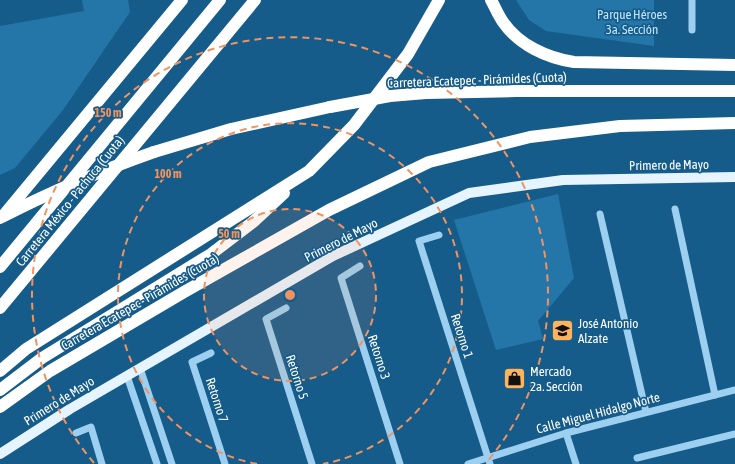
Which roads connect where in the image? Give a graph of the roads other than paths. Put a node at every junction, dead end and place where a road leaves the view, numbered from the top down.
1 (182, 0) edge
2 (220, 0) edge
3 (255, 0) edge
4 (439, 0) edge
5 (491, 0) edge
6 (692, 0) edge
7 (692, 30) dead end
8 (735, 65) edge
9 (735, 91) edge
10 (735, 123) edge
11 (307, 172) junction
12 (735, 177) edge
13 (675, 209) dead end
14 (600, 214) dead end
15 (0, 219) edge
16 (439, 235) dead end
17 (360, 266) dead end
18 (0, 267) edge
19 (0, 308) edge
20 (286, 308) dead end
21 (211, 353) dead end
22 (140, 368) junction
23 (0, 371) edge
24 (127, 376) junction
25 (0, 390) edge
26 (735, 390) edge
27 (715, 395) junction
28 (0, 407) edge
29 (646, 412) junction
30 (156, 416) junction
31 (143, 420) junction
32 (76, 433) dead end
33 (566, 433) junction
34 (735, 434) edge
35 (0, 454) edge
36 (637, 458) dead end
37 (489, 461) edge
38 (102, 464) edge
39 (157, 464) edge
40 (172, 464) edge
41 (225, 464) edge
42 (312, 464) edge
43 (400, 464) edge
44 (468, 464) edge
45 (576, 464) edge

1 - 15 highway
2 - 18 highway, Carretera México - Pachuca (Cuota)
3 - 19 highway, Carretera México - Pachuca (Cuota)
4 - 11 highway
5 - 8 highway
6 - 7 street
9 - 15 highway, Carretera Ecatepec - Pirámides (Cuota), bridge
10 - 28 highway, Carretera Ecatepec - Pirámides (Cuota)
11 - 23 highway
11 - 25 highway
12 - 22 main road, Primero de Mayo
13 - 27 street
14 - 29 street
16 - 37 street, Retorno 1
17 - 43 street, Retorno 3
20 - 42 street, Retorno 5
21 - 41 street, Retorno 7
22 - 24 main road, Primero de Mayo
22 - 30 street
24 - 31 street
24 - 35 main road, Primero de Mayo
26 - 27 street, Calle Miguel Hidalgo Norte
27 - 29 street, Calle Miguel Hidalgo Norte
29 - 33 street, Calle Miguel Hidalgo Norte
30 - 31 street
30 - 40 street
31 - 39 street
32 - 38 street
33 - 37 street, Calle Miguel Hidalgo Norte
33 - 45 street
34 - 36 street
37 - 44 street, Calle Miguel Hidalgo Norte

